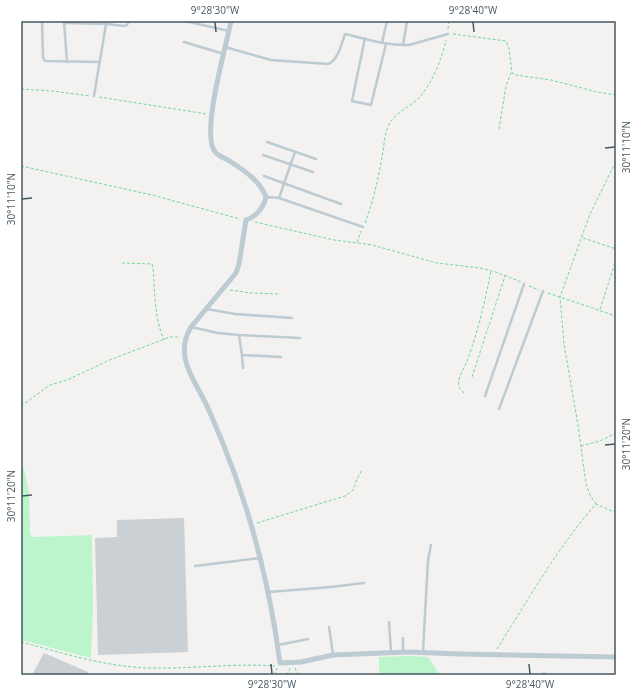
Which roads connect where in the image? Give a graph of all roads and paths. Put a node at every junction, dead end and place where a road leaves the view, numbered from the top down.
1 (42, 21) edge
2 (129, 21) edge
3 (185, 21) edge
4 (232, 21) edge
5 (387, 21) edge
6 (407, 21) edge
7 (449, 21) edge
8 (64, 22) edge
9 (106, 24) junction
10 (230, 31) junction
11 (448, 34) junction
12 (365, 38) junction
13 (184, 42) dead end
14 (382, 43) junction
15 (386, 44) junction
16 (403, 46) junction
17 (225, 47) junction
18 (224, 54) junction
19 (67, 62) junction
20 (100, 62) junction
21 (512, 73) junction
22 (21, 89) edge
23 (616, 95) edge
24 (94, 96) junction
25 (212, 115) junction
26 (499, 129) dead end
27 (267, 142) dead end
28 (295, 152) junction
29 (263, 155) dead end
30 (316, 159) dead end
31 (616, 161) edge
32 (291, 164) junction
33 (21, 166) edge
34 (313, 172) dead end
35 (264, 176) dead end
36 (284, 183) junction
37 (266, 196) junction
38 (279, 198) junction
39 (341, 204) dead end
40 (246, 220) junction
41 (363, 227) junction
42 (582, 237) junction
43 (357, 243) junction
44 (616, 249) edge
45 (616, 260) edge
46 (122, 263) dead end
47 (491, 270) junction
48 (505, 276) junction
49 (524, 284) junction
50 (224, 289) junction
51 (543, 291) junction
52 (280, 294) dead end
53 (560, 297) junction
54 (207, 309) junction
55 (600, 310) junction
56 (616, 316) edge
57 (292, 318) dead end
58 (191, 327) junction
59 (239, 335) junction
60 (186, 337) junction
61 (300, 338) dead end
62 (164, 340) junction
63 (242, 355) junction
64 (281, 357) dead end
65 (243, 368) dead end
66 (472, 377) dead end
67 (464, 393) dead end
68 (485, 396) dead end
69 (21, 406) edge
70 (499, 409) dead end
71 (616, 433) edge
72 (580, 446) junction
73 (362, 470) dead end
74 (596, 504) junction
75 (616, 513) edge
76 (251, 525) junction
77 (431, 545) dead end
78 (260, 558) junction
79 (195, 566) dead end
80 (364, 583) dead end
81 (268, 592) junction
82 (389, 622) dead end
83 (329, 627) dead end
84 (403, 638) dead end
85 (308, 639) dead end
86 (21, 642) edge
87 (278, 645) junction
88 (403, 652) junction
89 (423, 652) junction
90 (391, 653) junction
91 (333, 655) junction
92 (493, 655) junction
93 (616, 657) edge
94 (544, 671) dead end
95 (274, 675) edge
96 (287, 675) edge
97 (298, 675) edge
98 (544, 675) edge

1 - 19 lane
2 - 9 lane
3 - 10 lane
4 - 10 street
5 - 14 lane
6 - 16 lane
7 - 11 path
8 - 9 lane
8 - 19 lane
9 - 20 lane
10 - 17 street
11 - 16 lane
11 - 21 path
11 - 41 path
12 - 14 lane
12 - 15 lane
12 - 17 lane
13 - 18 lane
14 - 15 lane
15 - 16 lane
17 - 18 street
18 - 25 street
19 - 20 lane
20 - 24 lane
21 - 23 path
21 - 26 path
22 - 24 path
24 - 25 path
25 - 37 street
27 - 28 lane
28 - 30 lane
28 - 32 lane
29 - 32 lane
31 - 42 path
32 - 34 lane
32 - 36 lane
33 - 40 path
35 - 36 lane
36 - 38 lane
36 - 39 lane
37 - 38 lane
37 - 40 street
38 - 41 lane
40 - 43 path
40 - 50 street
41 - 43 path
42 - 44 path
42 - 53 path
43 - 47 path
45 - 55 path
46 - 62 path
47 - 48 path
47 - 67 path
48 - 49 path
48 - 66 path
49 - 51 path
49 - 68 lane
50 - 52 path
50 - 54 street
51 - 53 path
51 - 70 lane
53 - 55 path
53 - 72 path
54 - 57 lane
54 - 58 street
55 - 56 path
58 - 59 lane
58 - 60 street
59 - 61 lane
59 - 63 lane
60 - 62 path
60 - 76 street
62 - 69 path
63 - 64 lane
63 - 65 lane
71 - 72 path
72 - 74 path
73 - 76 path
74 - 75 path
74 - 92 path
76 - 78 street
77 - 89 lane
78 - 79 lane
78 - 81 street
80 - 81 lane
81 - 87 street
82 - 90 lane
83 - 91 lane
84 - 88 lane
85 - 87 lane
86 - 95 path
87 - 91 street
88 - 89 street
88 - 90 street
89 - 92 street
90 - 91 street
92 - 93 street
94 - 98 path
96 - 97 path

